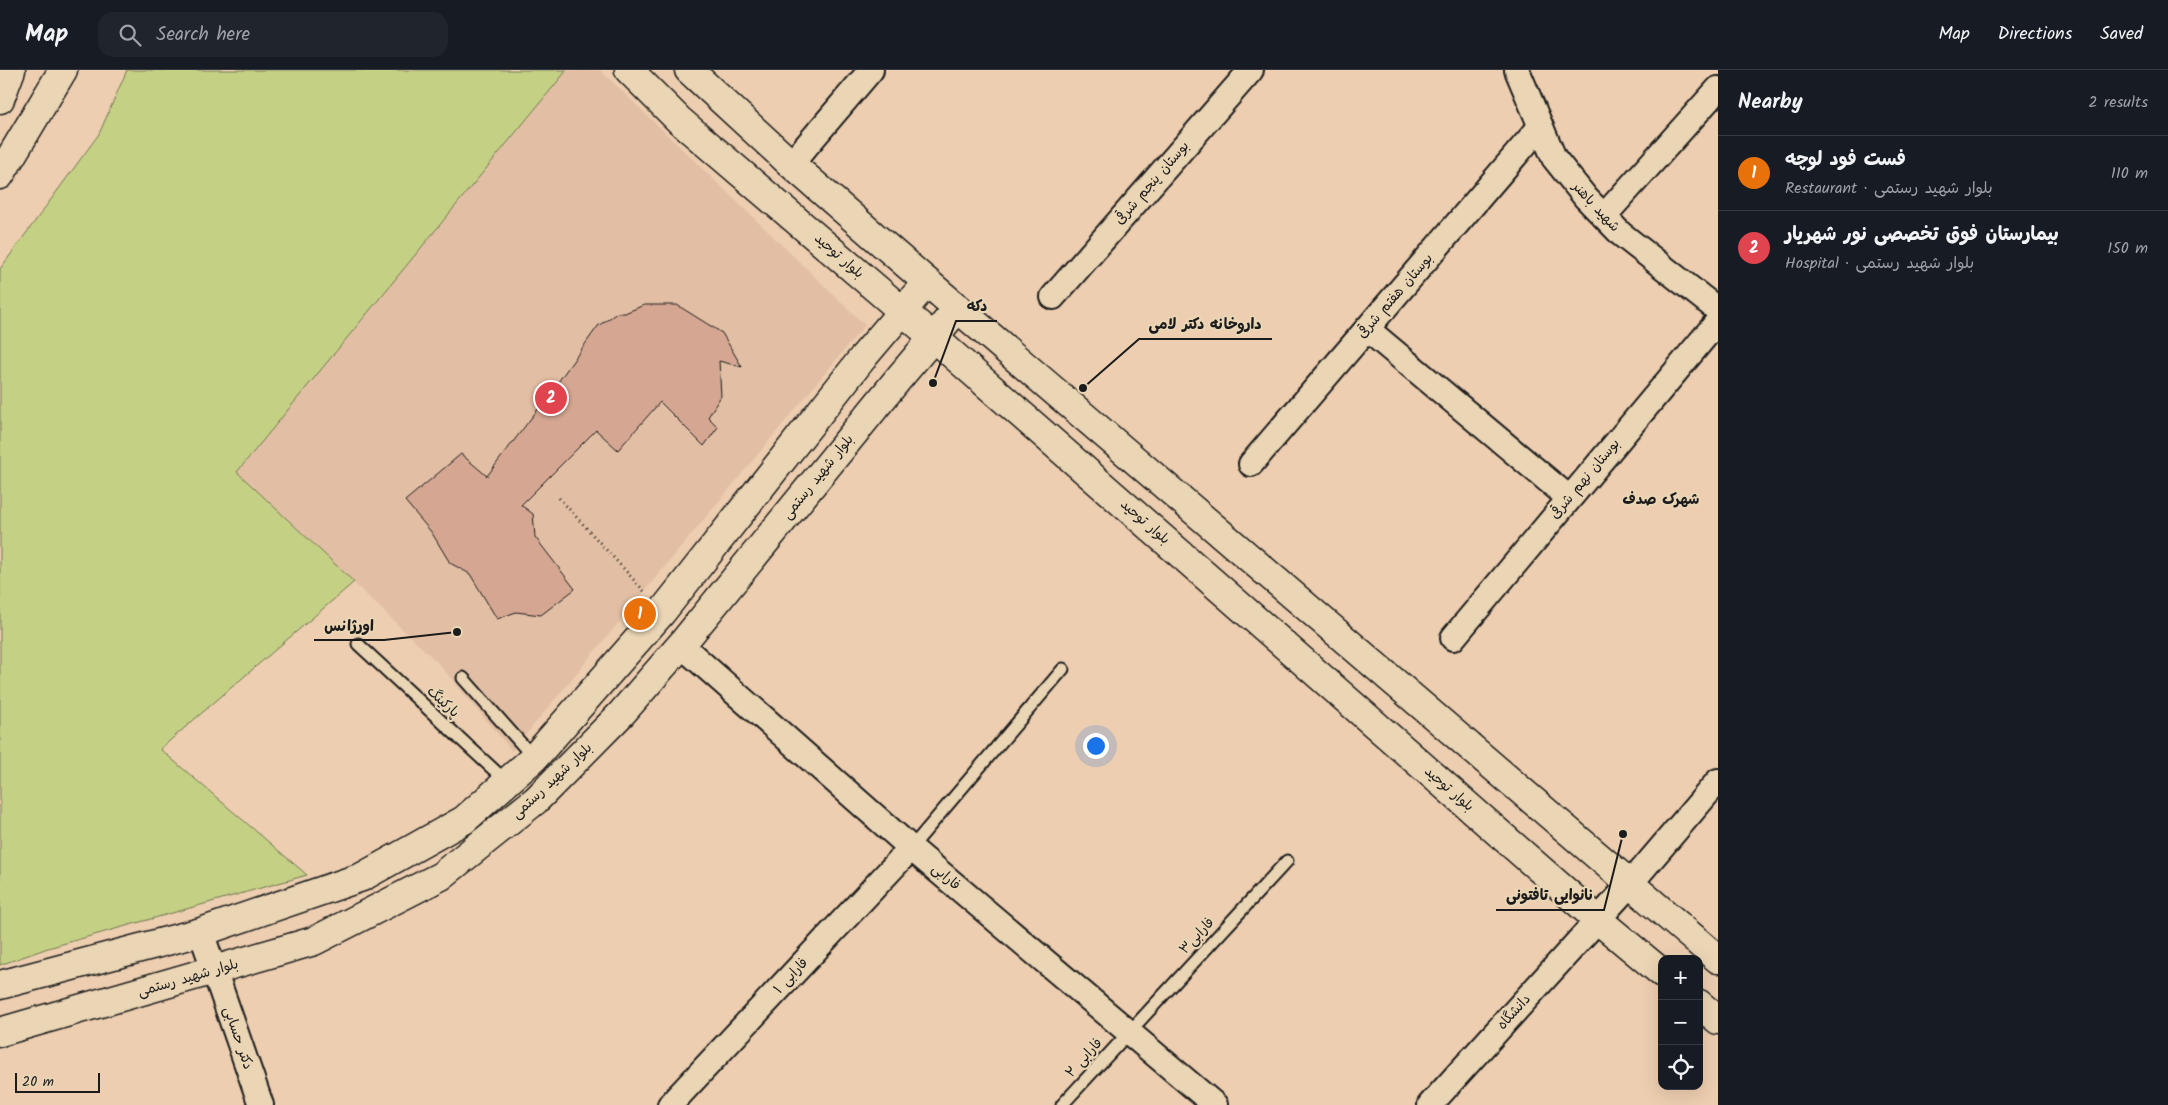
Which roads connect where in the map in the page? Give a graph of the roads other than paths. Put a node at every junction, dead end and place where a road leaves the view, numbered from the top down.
1 (11, 70) edge
2 (63, 70) edge
3 (629, 70) edge
4 (689, 70) edge
5 (871, 70) edge
6 (1251, 70) edge
7 (1517, 70) edge
8 (1718, 89) edge
9 (0, 98) edge
10 (1540, 128) junction
11 (791, 164) junction
12 (0, 175) edge
13 (1604, 216) junction
14 (927, 282) junction
15 (1053, 297) dead end
16 (958, 308) junction
17 (1718, 310) edge
18 (903, 311) junction
19 (1718, 321) edge
20 (1367, 329) junction
21 (934, 338) junction
22 (865, 355) junction
23 (899, 378) junction
24 (1250, 464) dead end
25 (1569, 498) junction
26 (1453, 638) dead end
27 (358, 644) dead end
28 (681, 644) junction
29 (1064, 669) dead end
30 (463, 678) dead end
31 (534, 758) junction
32 (1718, 781) edge
33 (507, 782) junction
34 (911, 848) junction
35 (1288, 861) dead end
36 (1631, 883) junction
37 (1598, 919) junction
38 (200, 932) junction
39 (1718, 959) edge
40 (1658, 970) edge
41 (214, 971) junction
42 (0, 985) edge
43 (1703, 1007) edge
44 (1718, 1020) edge
45 (1129, 1031) junction
46 (0, 1032) edge
47 (261, 1105) edge
48 (670, 1105) edge
49 (1062, 1105) edge
50 (1215, 1105) edge
51 (1430, 1105) edge

1 - 9 main road
2 - 12 main road
3 - 18 main road, بلوار توحید
4 - 11 main road
5 - 11 street
6 - 15 street, بوستان پنجم شرقی
7 - 10 street, شهید باهنر
8 - 13 street
10 - 13 street, شهید باهنر
10 - 20 street, بوستان هفتم شرقی
11 - 14 main road
13 - 17 street, شهید باهنر
14 - 16 main road
14 - 18 main road
16 - 21 main road, بلوار شهید رستمی
16 - 36 main road
18 - 21 main road, بلوار توحید
18 - 22 main road
19 - 25 street, بوستان نهم شرقی
20 - 24 street, بوستان هفتم شرقی
20 - 25 street
21 - 23 main road, بلوار شهید رستمی
21 - 37 main road, بلوار توحید
22 - 23 main road
22 - 31 main road
23 - 28 main road, بلوار شهید رستمی
25 - 26 street, بوستان نهم شرقی
27 - 33 lane, پارکینگ
28 - 34 street, فارابی
28 - 41 main road, بلوار شهید رستمی
29 - 34 lane
30 - 31 lane
31 - 33 main road
32 - 36 street, دانشگاه
33 - 38 main road
34 - 45 street, فارابی
34 - 48 street, فارابی ۱
35 - 45 lane, فارابی۳
36 - 37 street, دانشگاه
36 - 39 main road
37 - 40 main road, بلوار توحید
37 - 51 street, دانشگاه
38 - 41 street, دکتر حسابی
38 - 42 main road
41 - 46 main road, بلوار شهید رستمی
41 - 47 street, دکتر حسابی
43 - 44 main road
45 - 49 lane, فارابی ۲
45 - 50 street, فارابی

